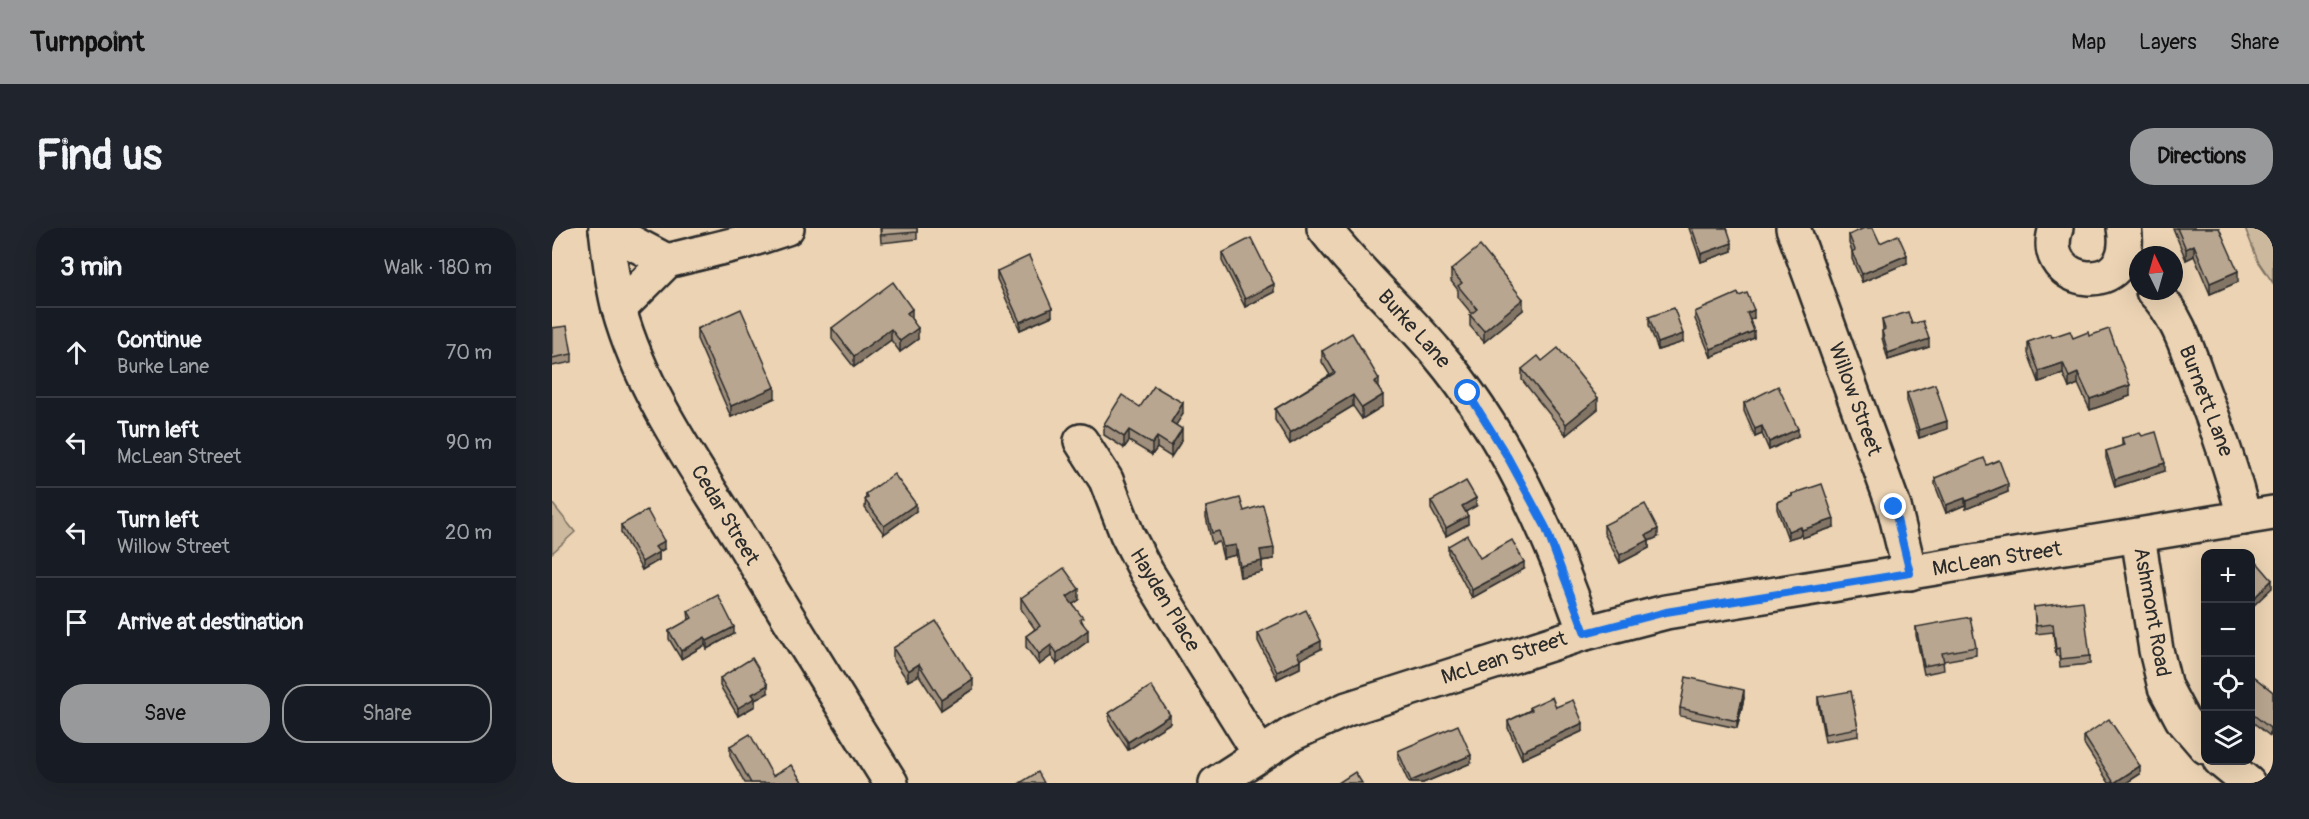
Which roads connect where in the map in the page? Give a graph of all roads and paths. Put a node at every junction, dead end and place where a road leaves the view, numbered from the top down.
1 (606, 228) edge
2 (787, 228) edge
3 (1324, 228) edge
4 (1792, 228) edge
5 (2056, 228) edge
6 (2124, 228) edge
7 (667, 261) junction
8 (2128, 272) edge
9 (2160, 300) edge
10 (619, 309) junction
11 (1081, 441) dead end
12 (2258, 516) edge
13 (2138, 536) junction
14 (1910, 573) junction
15 (1585, 633) junction
16 (2201, 742) edge
17 (1260, 754) junction
18 (2226, 765) edge
19 (891, 783) edge
20 (1216, 783) edge
21 (2248, 783) edge

1 - 7 street
1 - 10 street, Cedar Street
2 - 7 street
3 - 15 street, Burke Lane
4 - 14 street, Willow Street
5 - 8 street
6 - 8 street
7 - 10 street
9 - 12 street, Burnett Lane
10 - 19 street, Cedar Street
11 - 17 street, Hayden Place
12 - 13 street, McLean Street
13 - 14 street, McLean Street
13 - 16 street, Ashmont Road
14 - 15 street, McLean Street
15 - 17 street, McLean Street
17 - 20 street, McLean Street
18 - 21 street

